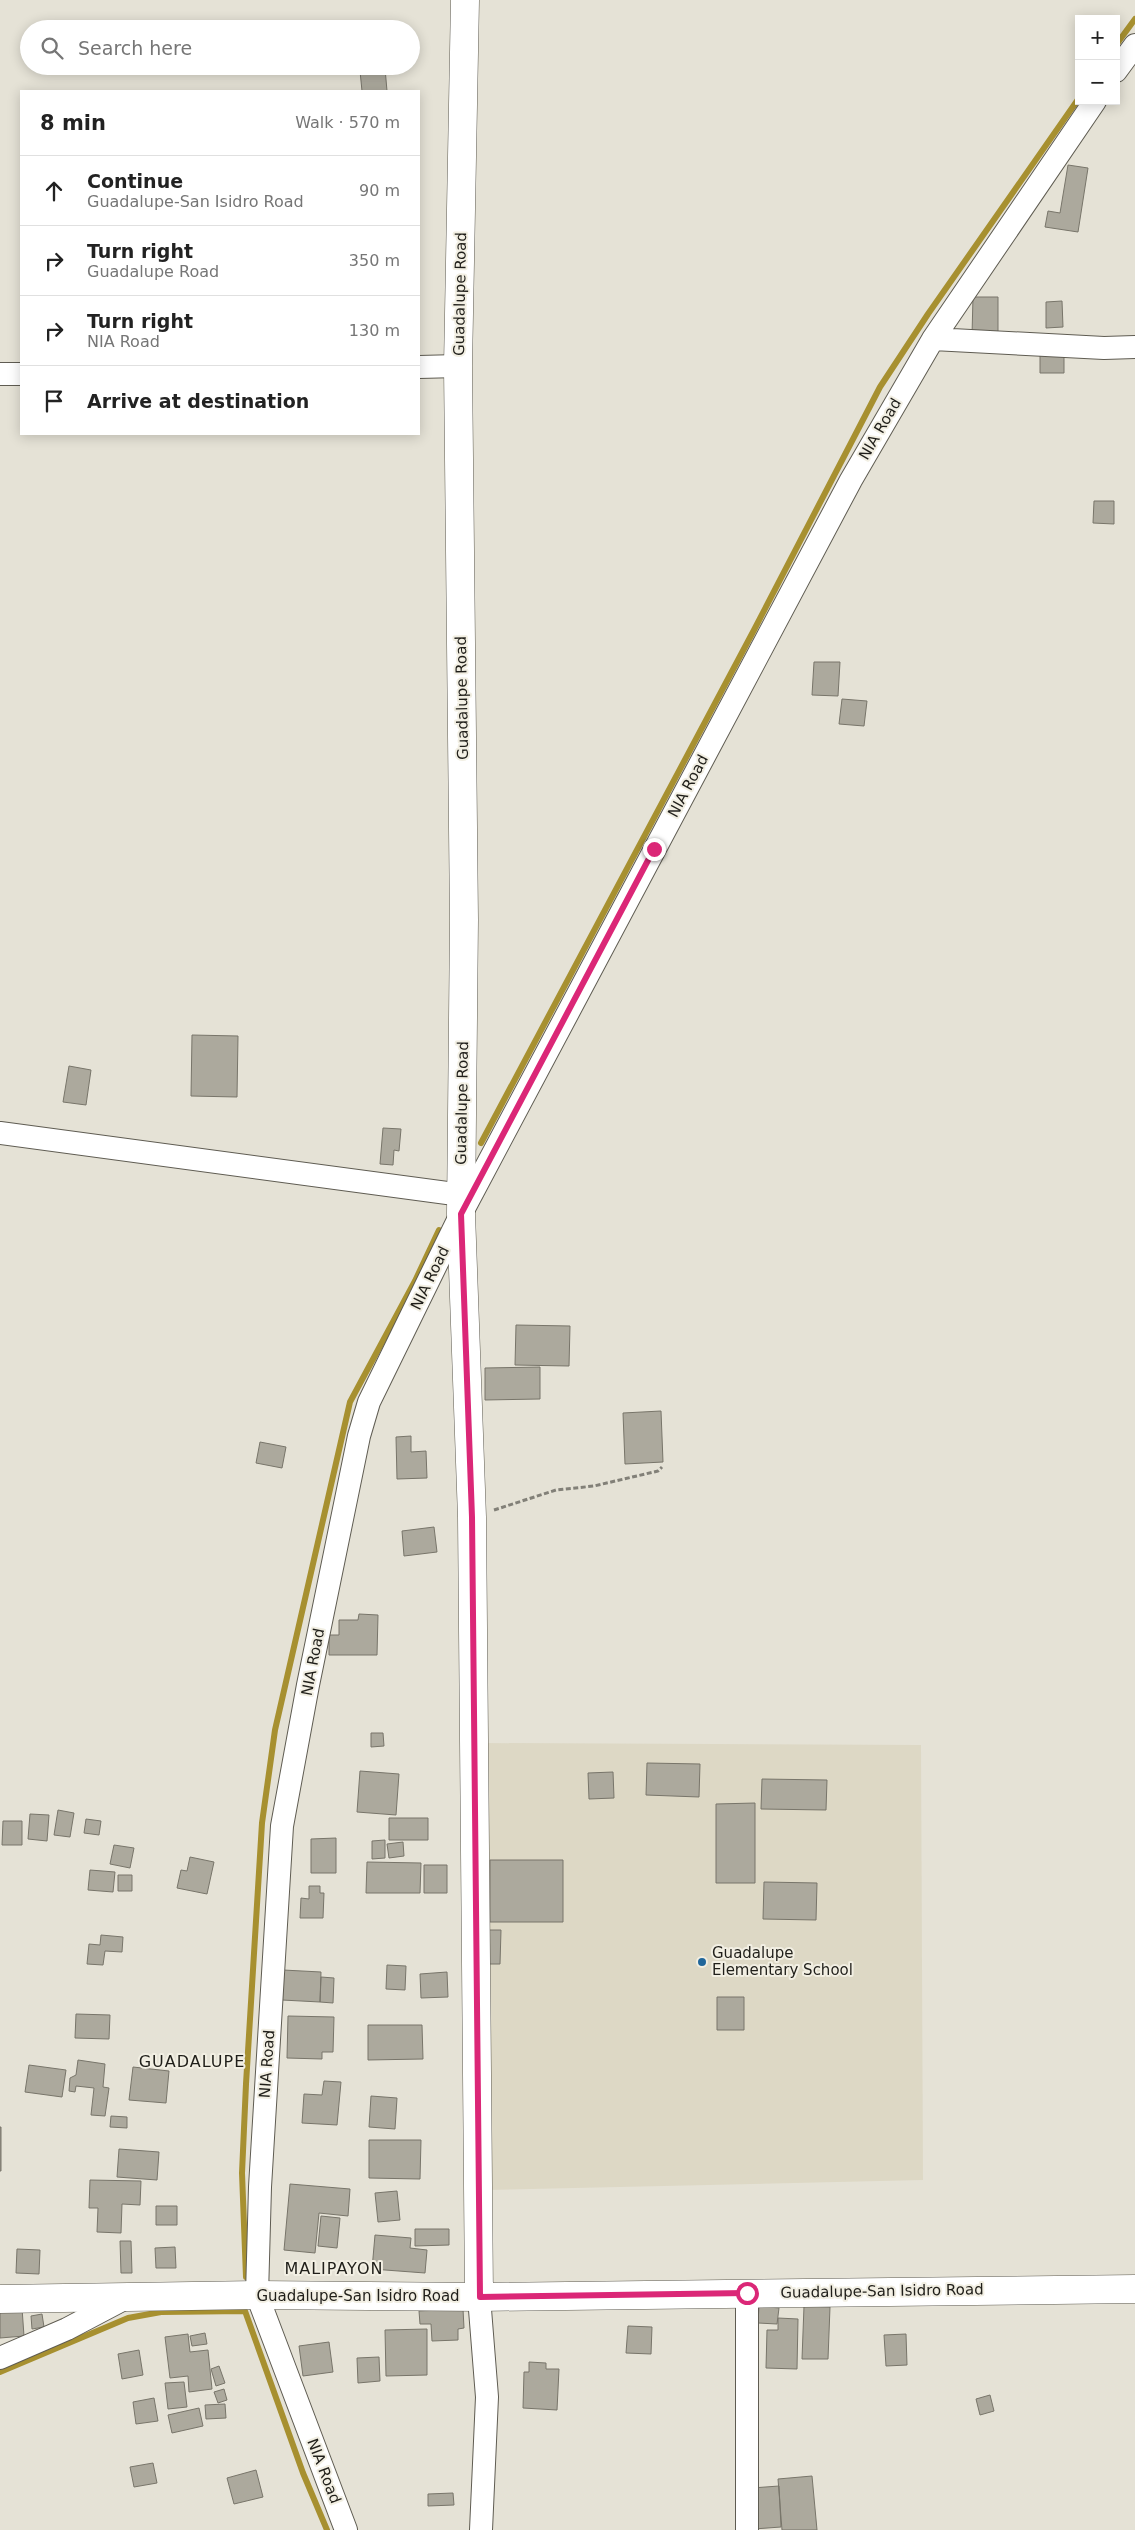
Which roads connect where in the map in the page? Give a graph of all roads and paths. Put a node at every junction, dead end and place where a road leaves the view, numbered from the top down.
1 (465, 0) edge
2 (1135, 45) edge
3 (1120, 66) edge
4 (1092, 105) edge
5 (933, 339) junction
6 (1135, 347) edge
7 (458, 366) junction
8 (420, 367) edge
9 (0, 374) edge
10 (20, 374) edge
11 (0, 1133) edge
12 (461, 1205) junction
13 (662, 1467) dead end
14 (472, 1517) junction
15 (1135, 2289) edge
16 (747, 2293) junction
17 (257, 2296) junction
18 (480, 2297) junction
19 (0, 2299) edge
20 (124, 2299) junction
21 (0, 2358) edge
22 (346, 2530) edge
23 (481, 2530) edge
24 (747, 2530) edge

1 - 7 street, Guadalupe Road
2 - 3 street
4 - 5 street, NIA Road
5 - 6 street
5 - 12 street, NIA Road
7 - 8 street
7 - 12 street, Guadalupe Road
9 - 10 street
11 - 12 street
12 - 14 street, Guadalupe Road
12 - 17 street, NIA Road
13 - 14 path
14 - 18 street, Guadalupe Road
15 - 16 street, Guadalupe-San Isidro Road
16 - 18 street, Guadalupe-San Isidro Road
16 - 24 street
17 - 18 street, Guadalupe-San Isidro Road
17 - 20 street, Guadalupe-San Isidro Road
17 - 22 street, NIA Road
18 - 23 street
19 - 20 street, Guadalupe-San Isidro Road
20 - 21 street

